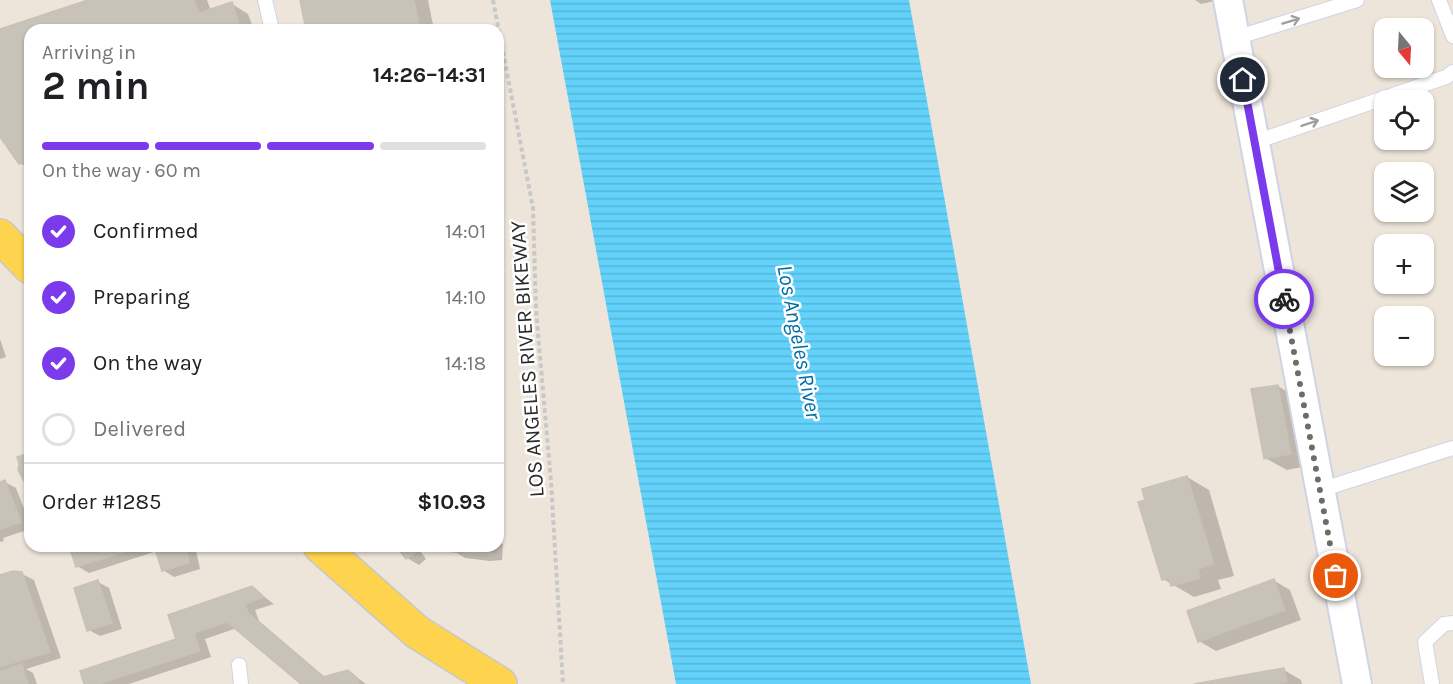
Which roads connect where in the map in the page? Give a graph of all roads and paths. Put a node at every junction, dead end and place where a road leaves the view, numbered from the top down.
1 (265, 0) edge
2 (493, 0) edge
3 (1228, 0) edge
4 (1358, 0) edge
5 (1439, 0) edge
6 (271, 24) edge
7 (498, 24) edge
8 (1453, 36) edge
9 (1235, 38) junction
10 (504, 57) edge
11 (1453, 72) edge
12 (1255, 142) junction
13 (0, 236) edge
14 (24, 261) edge
15 (1453, 448) edge
16 (1320, 490) junction
17 (327, 552) edge
18 (1453, 623) edge
19 (239, 665) dead end
20 (241, 684) edge
21 (500, 684) edge
22 (563, 684) edge
23 (1357, 684) edge
24 (1432, 684) edge

1 - 6 lane
2 - 7 path, LOS ANGELES RIVER BIKEWAY
3 - 9 street
9 -> 4 lane
5 - 8 lane
9 - 12 street
10 - 22 path, LOS ANGELES RIVER BIKEWAY
12 -> 11 lane
12 - 16 street
13 - 14 main road
15 - 16 lane
16 - 23 street
17 - 21 main road
18 - 24 lane
19 - 20 lane

